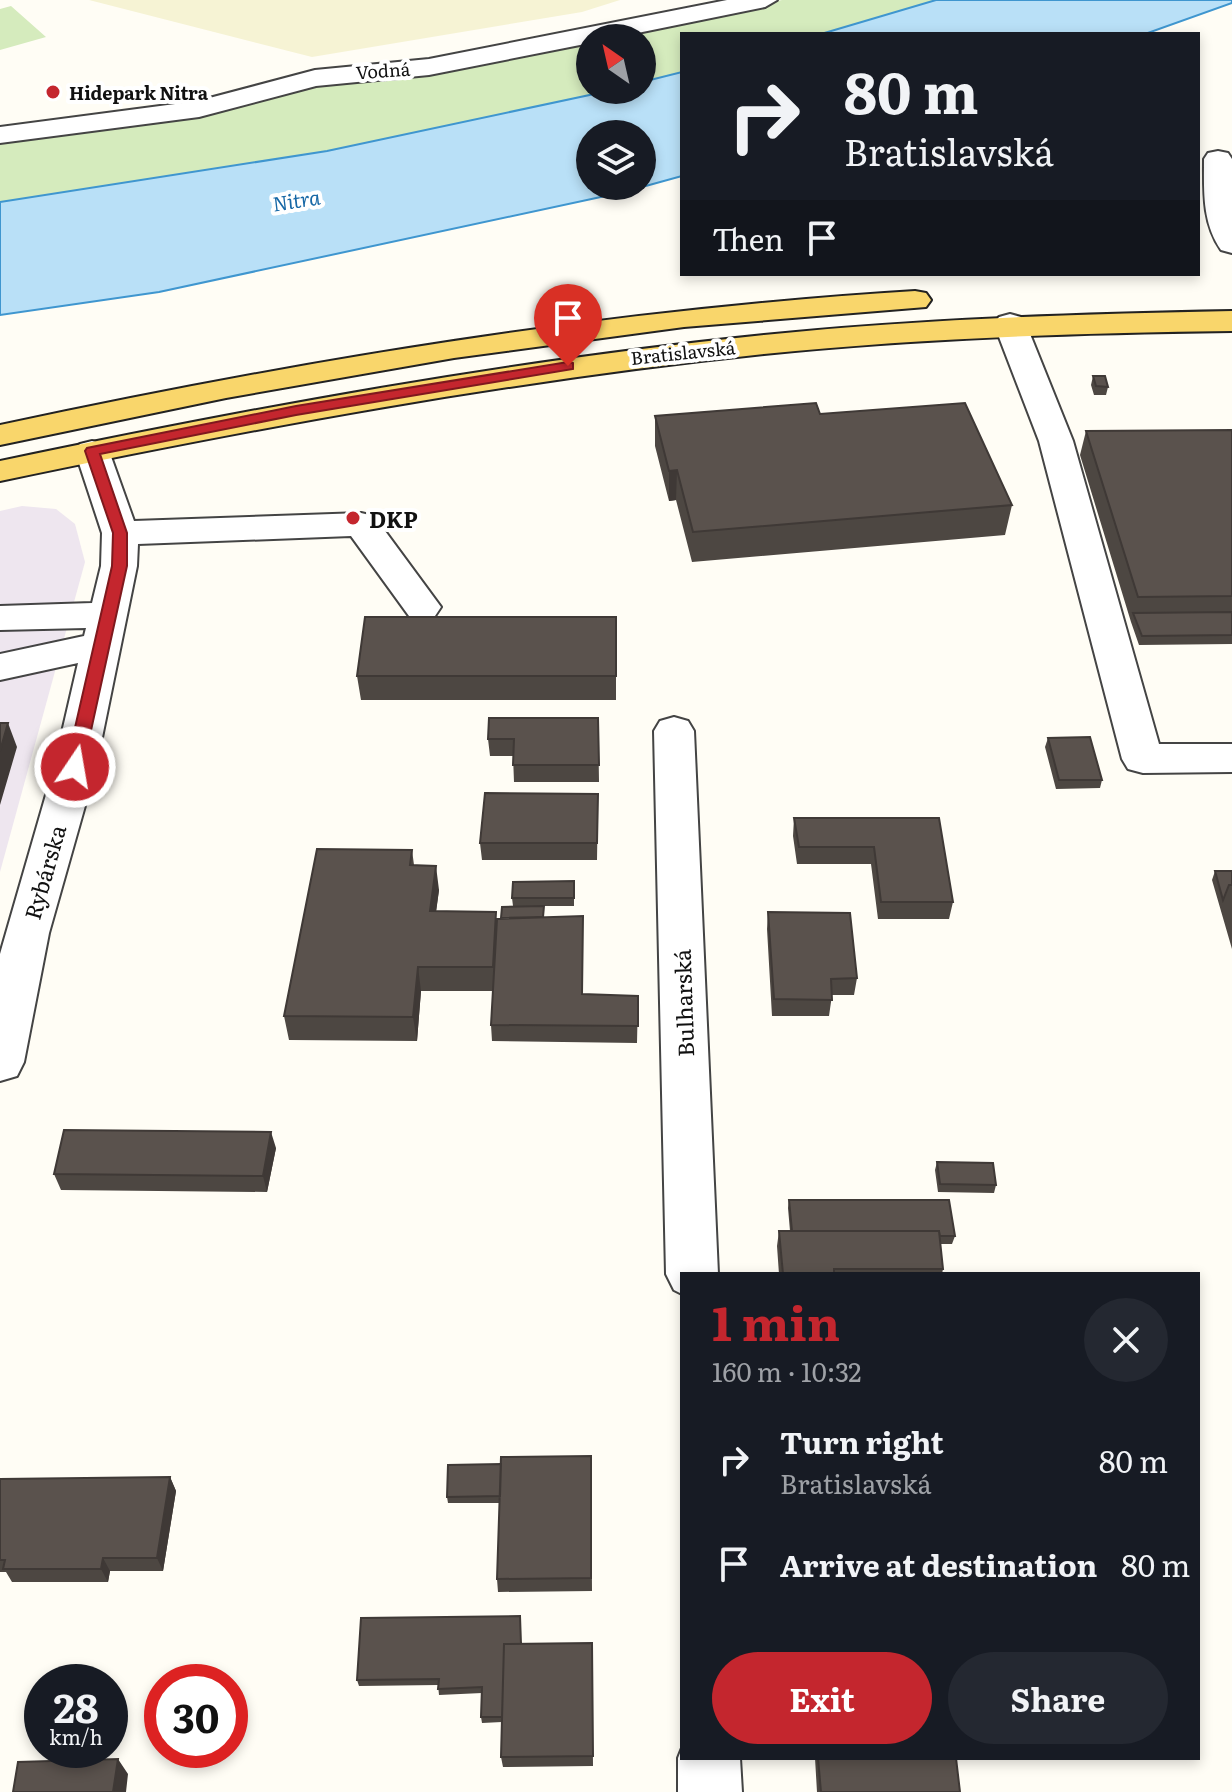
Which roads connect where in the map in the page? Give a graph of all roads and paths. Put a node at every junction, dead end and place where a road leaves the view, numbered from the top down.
1 (765, 0) edge
2 (0, 135) edge
3 (1218, 159) dead end
4 (1232, 244) edge
5 (948, 298) dead end
6 (1232, 299) edge
7 (1002, 311) junction
8 (1232, 321) edge
9 (614, 326) junction
10 (625, 358) junction
11 (153, 402) junction
12 (2, 434) edge
13 (92, 451) junction
14 (0, 471) edge
15 (120, 533) junction
16 (422, 607) dead end
17 (0, 618) edge
18 (105, 630) junction
19 (0, 667) edge
20 (674, 731) dead end
21 (1232, 758) edge
22 (0, 1062) edge
23 (692, 1272) edge
24 (709, 1760) edge
25 (710, 1792) edge

1 - 2 street, Vodná
3 - 4 street
5 - 9 main road, Bratislavská
6 - 7 main road, Bratislavská
7 - 8 main road, Bratislavská
7 - 10 main road, Bratislavská
7 - 21 street
9 - 10 main road
9 - 11 main road, Bratislavská
10 - 13 main road, Bratislavská
11 - 12 main road, Bratislavská
11 - 13 main road
12 - 13 main road
13 - 14 main road, Bratislavská
13 - 15 street, Rybárska
15 - 16 street
15 - 18 street, Rybárska
17 - 18 street
18 - 19 street
18 - 22 street, Rybárska
20 - 23 street, Bulharská
24 - 25 street

